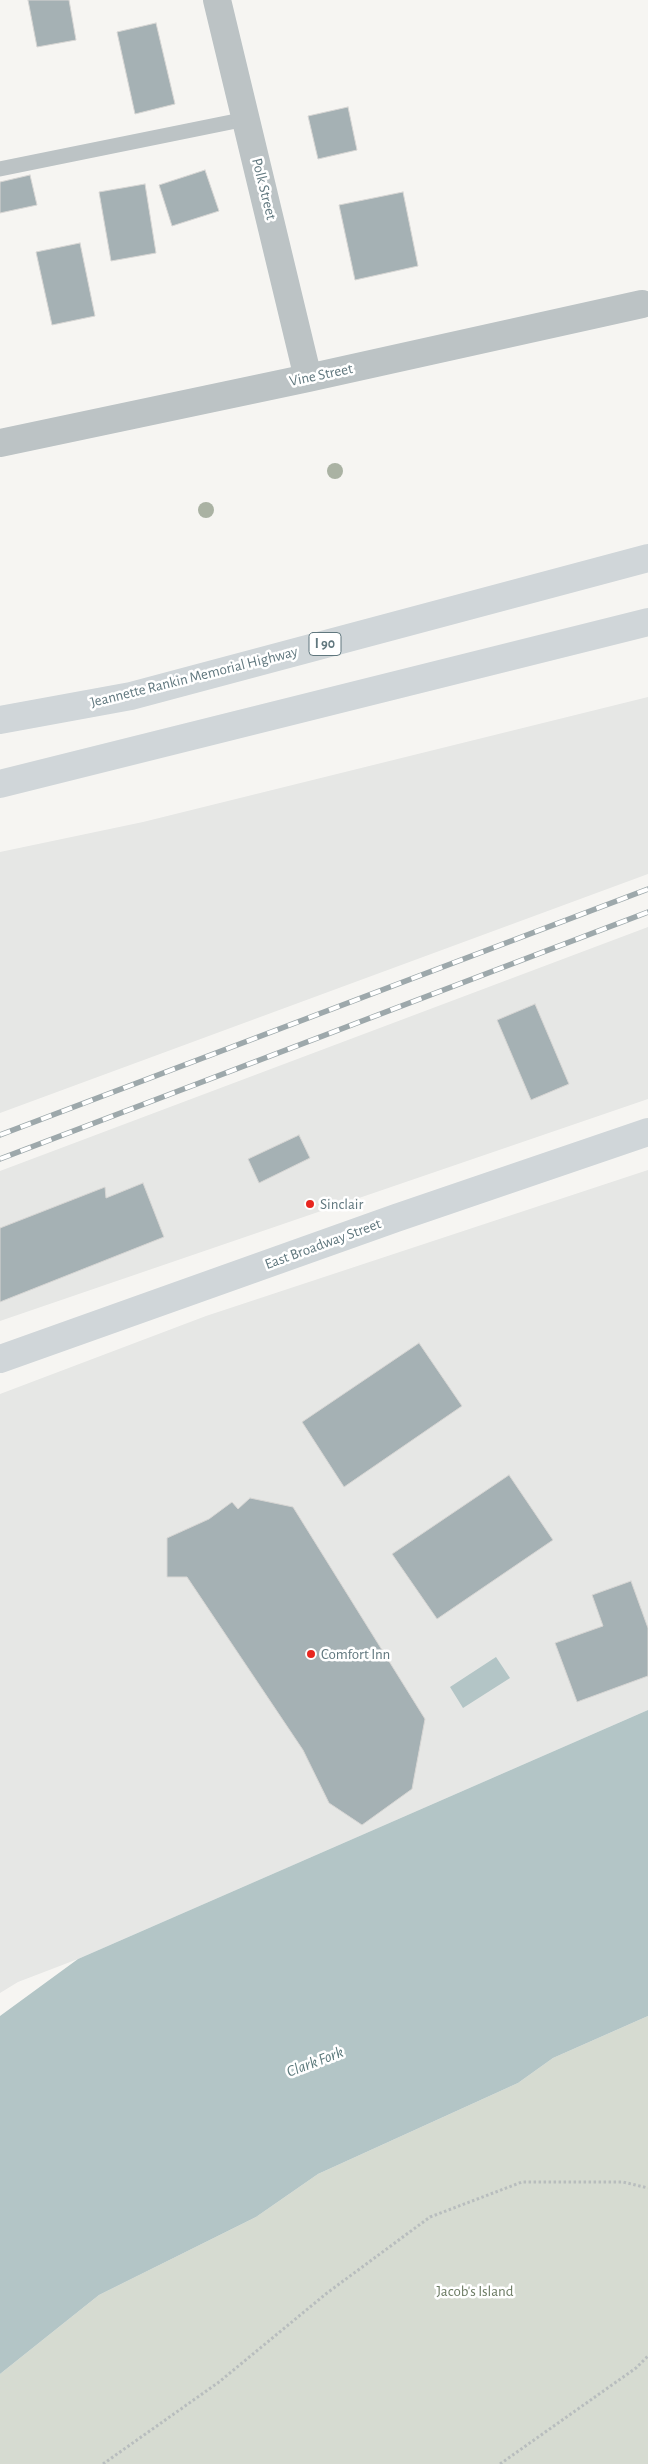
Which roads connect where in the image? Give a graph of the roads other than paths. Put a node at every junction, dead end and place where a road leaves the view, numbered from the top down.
1 (217, 0) edge
2 (246, 119) junction
3 (0, 169) edge
4 (642, 304) dead end
5 (308, 378) junction
6 (0, 443) edge
7 (648, 558) edge
8 (648, 622) edge
9 (0, 720) edge
10 (0, 784) edge
11 (648, 1132) edge
12 (0, 1359) edge

1 - 2 street, Polk Street
2 - 3 lane
2 - 5 street, Polk Street
4 - 5 street, Vine Street
5 - 6 street, Vine Street
7 - 9 main road, Jeannette Rankin Memorial Highway / I 90
8 - 10 main road
11 - 12 main road, East Broadway Street

